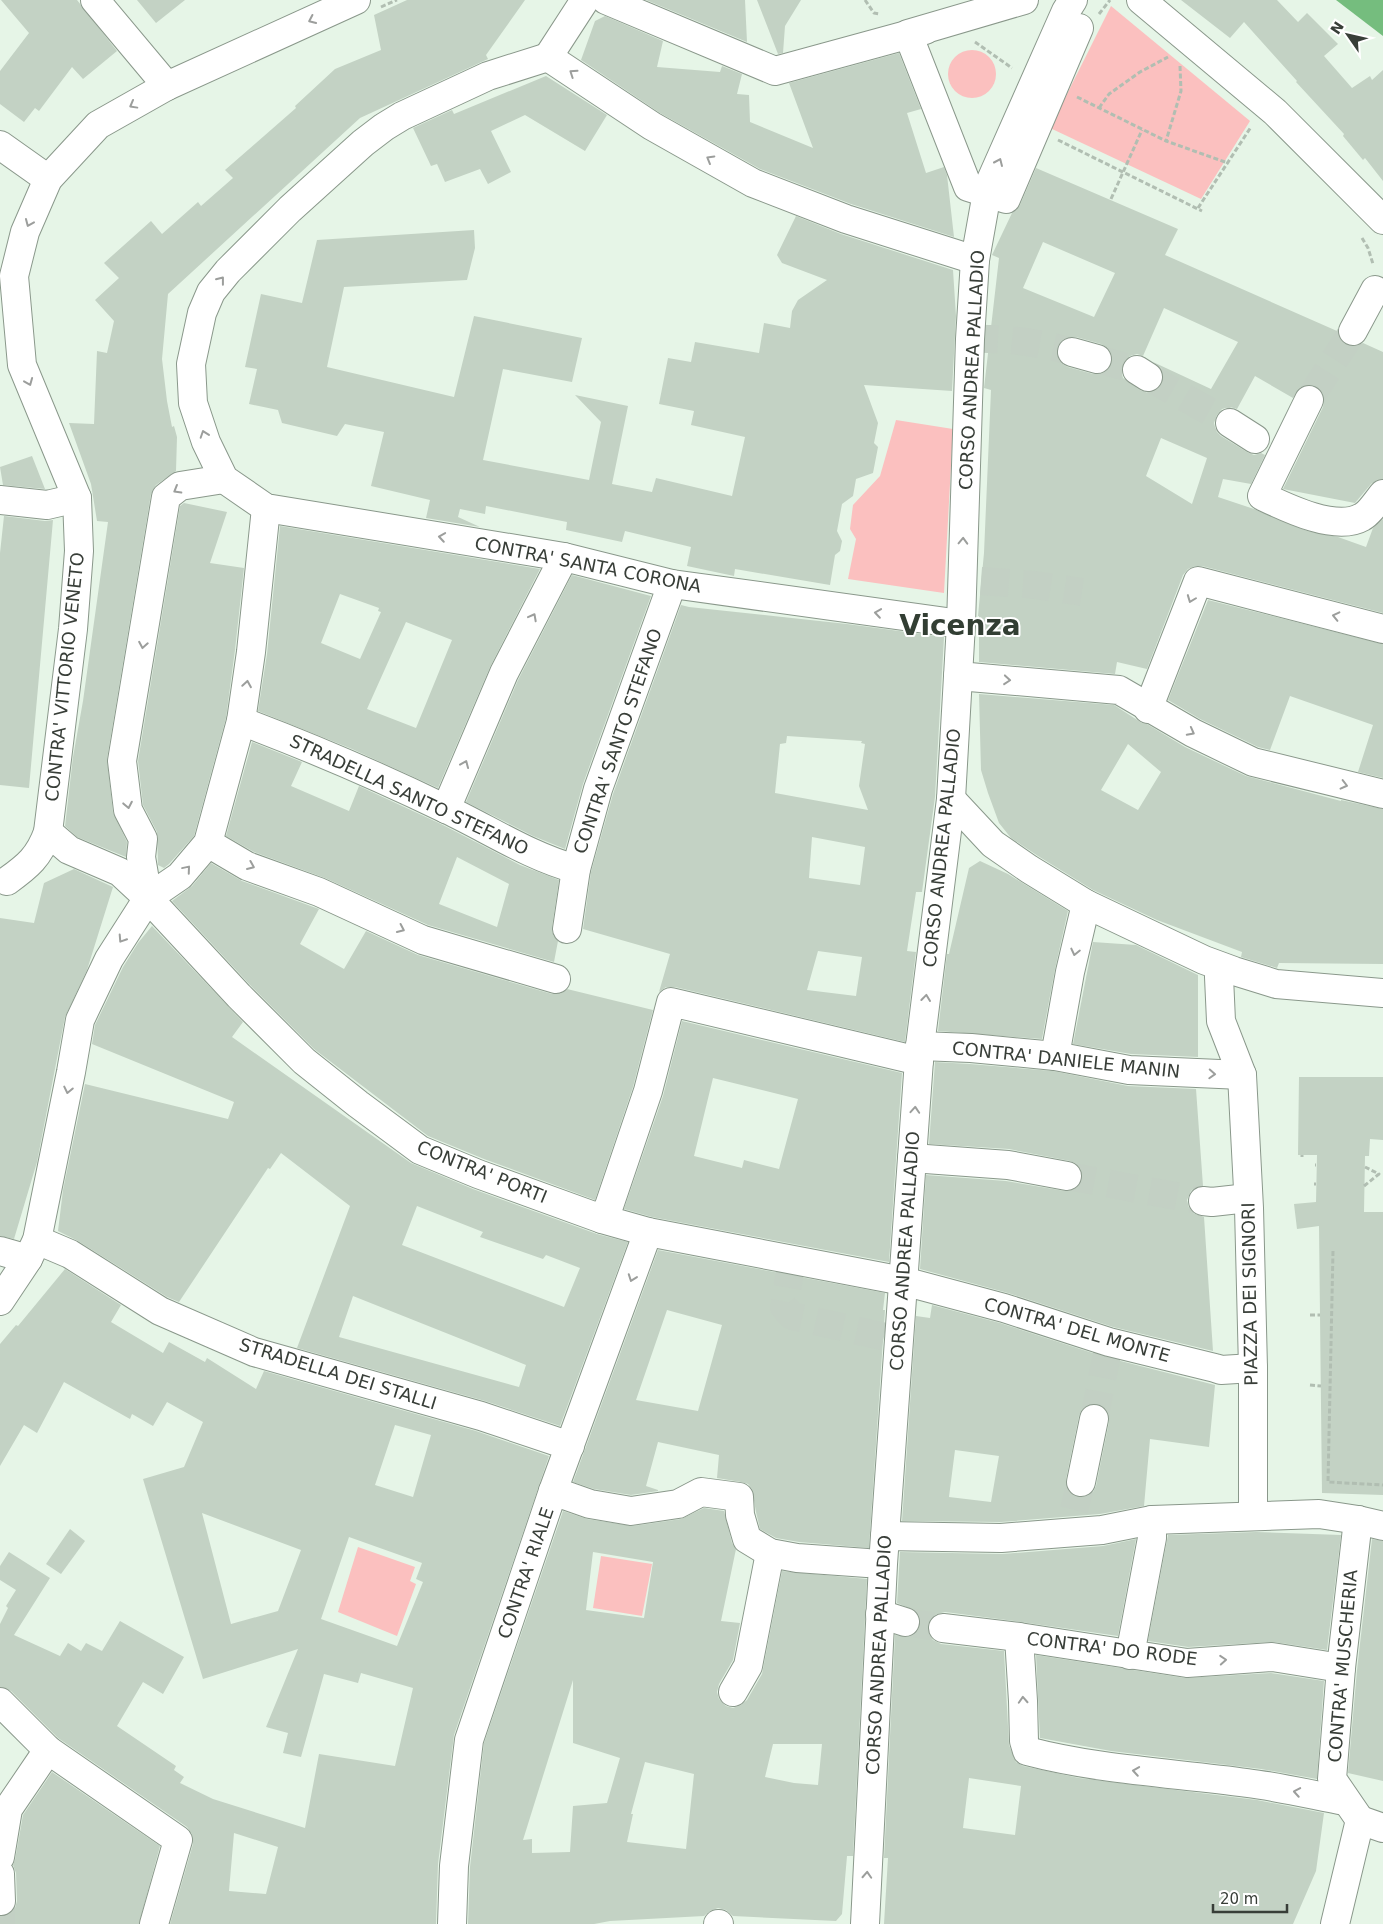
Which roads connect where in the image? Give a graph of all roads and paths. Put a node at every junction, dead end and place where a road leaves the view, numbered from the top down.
1 (95, 0) edge
2 (397, 0) edge
3 (585, 0) edge
4 (606, 0) edge
5 (1024, 0) edge
6 (1141, 0) edge
7 (357, 3) edge
8 (1068, 4) edge
9 (947, 24) junction
10 (908, 35) junction
11 (1174, 52) dead end
12 (548, 57) junction
13 (1182, 58) dead end
14 (1033, 85) junction
15 (167, 86) junction
16 (1070, 94) dead end
17 (1099, 108) junction
18 (1256, 120) dead end
19 (1035, 130) junction
20 (1142, 130) junction
21 (1166, 141) junction
22 (0, 145) edge
23 (1228, 163) junction
24 (1122, 172) junction
25 (48, 179) junction
26 (987, 193) junction
27 (1111, 199) dead end
28 (1383, 220) edge
29 (975, 260) junction
30 (7, 275) edge
31 (1375, 290) dead end
32 (1353, 332) tunnel mouth
33 (1309, 400) tunnel mouth
34 (1230, 423) tunnel mouth
35 (1271, 446) junction
36 (224, 479) junction
37 (1383, 494) edge
38 (77, 498) junction
39 (0, 500) edge
40 (266, 508) junction
41 (564, 557) junction
42 (672, 584) junction
43 (961, 624) junction
44 (1383, 629) edge
45 (958, 676) junction
46 (1148, 708) junction
47 (241, 721) junction
48 (1383, 794) edge
49 (951, 799) junction
50 (446, 809) junction
51 (48, 832) junction
52 (208, 843) junction
53 (89, 859) junction
54 (576, 869) junction
55 (4, 882) edge
56 (148, 898) junction
57 (1086, 904) junction
58 (567, 929) dead end
59 (1222, 968) junction
60 (556, 979) dead end
61 (1383, 993) edge
62 (919, 1053) junction
63 (1054, 1056) junction
64 (1242, 1074) junction
65 (912, 1158) junction
66 (1365, 1167) dead end
67 (1381, 1173) edge
68 (1067, 1176) tunnel mouth
69 (1364, 1186) dead end
70 (1248, 1198) junction
71 (1204, 1201) tunnel mouth
72 (602, 1219) junction
73 (648, 1232) junction
74 (32, 1249) junction
75 (0, 1251) edge
76 (1333, 1251) dead end
77 (903, 1281) junction
78 (0, 1301) edge
79 (1310, 1315) dead end
80 (1320, 1315) dead end
81 (1253, 1368) junction
82 (1310, 1385) dead end
83 (1320, 1386) dead end
84 (1094, 1419) tunnel mouth
85 (570, 1446) junction
86 (1081, 1482) tunnel mouth
87 (1383, 1485) edge
88 (553, 1491) junction
89 (1253, 1516) junction
90 (1152, 1520) junction
91 (1366, 1526) edge
92 (885, 1536) junction
93 (770, 1553) junction
94 (875, 1563) junction
95 (942, 1628) tunnel mouth
96 (1019, 1637) junction
97 (1130, 1655) junction
98 (1341, 1668) junction
99 (732, 1692) dead end
100 (0, 1702) edge
101 (48, 1750) junction
102 (1363, 1816) edge
103 (0, 1857) edge
104 (0, 1874) edge
105 (1, 1901) edge
106 (154, 1924) edge
107 (452, 1924) edge
108 (865, 1924) edge
109 (1335, 1924) edge

1 - 15 street
2 - 7 path
3 - 12 street
4 - 10 street
5 - 10 street
6 - 28 street
7 -> 15 street, CONTRA' VITTORIO VENETO
8 - 9 street
8 - 14 street, CORSO ANDREA PALLADIO
8 - 19 street
9 - 10 street
9 - 14 path
10 - 26 street
11 - 17 path
29 -> 12 street
36 -> 12 street
13 - 21 path
26 -> 14 street, CORSO ANDREA PALLADIO
15 -> 25 street, CONTRA' VITTORIO VENETO
16 - 17 path
17 - 20 path
18 - 23 path
19 - 24 path
19 - 26 street
20 - 21 path
20 - 24 path
21 - 23 path
22 - 25 street
23 - 24 path
24 - 27 path
25 -> 30 street, CONTRA' VITTORIO VENETO
26 - 29 street, CORSO ANDREA PALLADIO
43 -> 29 street, CORSO ANDREA PALLADIO
30 -> 38 street, CONTRA' VITTORIO VENETO
31 - 32 street
33 - 35 street
34 - 35 street
35 - 37 street
36 - 40 street, CONTRA' SANTA CORONA
36 -> 56 street
38 - 39 street
38 - 51 street, CONTRA' VITTORIO VENETO
41 -> 40 street, CONTRA' SANTA CORONA
47 -> 40 street
41 - 42 street, CONTRA' SANTA CORONA
50 -> 41 street
43 -> 42 street, CONTRA' SANTA CORONA
42 - 54 street, CONTRA' SANTO STEFANO
43 - 45 street, CORSO ANDREA PALLADIO
44 -> 46 street
45 -> 46 street
45 - 49 street, CORSO ANDREA PALLADIO
46 -> 48 street
47 - 50 street, STRADELLA SANTO STEFANO
47 - 52 street
49 - 57 street
62 -> 49 street, CORSO ANDREA PALLADIO
50 - 54 street, STRADELLA SANTO STEFANO
51 - 53 street
51 - 55 street, CONTRA' VITTORIO VENETO
56 -> 52 street
52 -> 60 street
53 - 55 street
53 - 56 street, CONTRA' PORTI
54 - 58 street, CONTRA' SANTO STEFANO
56 - 72 street, CONTRA' PORTI
56 -> 74 street
57 - 59 street
57 -> 63 street
59 - 61 street
59 - 64 street, PIAZZA DEI SIGNORI
62 - 63 street, CONTRA' DANIELE MANIN
65 -> 62 street, CORSO ANDREA PALLADIO
62 - 72 street, CONTRA' DANIELE MANIN
63 -> 64 street, CONTRA' DANIELE MANIN
64 - 70 street, PIAZZA DEI SIGNORI
65 - 68 street
65 - 77 street, CORSO ANDREA PALLADIO
66 - 67 path
67 - 69 path
70 - 71 street
70 - 81 street, PIAZZA DEI SIGNORI
72 - 73 street, CONTRA' PORTI
73 - 77 street, CONTRA' PORTI
73 -> 85 street, CONTRA' RIALE
74 - 75 street, STRADELLA DEI STALLI
74 - 78 street
74 - 85 street, STRADELLA DEI STALLI
76 - 87 path
77 - 81 street, CONTRA' DEL MONTE
77 - 92 street, CORSO ANDREA PALLADIO
79 - 80 path
81 - 89 street, PIAZZA DEI SIGNORI
82 - 83 path
84 - 86 street
85 - 88 street, CONTRA' RIALE
88 - 93 street
88 - 107 street, CONTRA' RIALE
89 - 90 street
89 - 91 street
90 - 92 street
90 - 97 street
91 - 98 street, CONTRA' MUSCHERIA
92 - 94 street, CORSO ANDREA PALLADIO
93 - 94 street
93 - 99 street
108 -> 94 street, CORSO ANDREA PALLADIO
95 - 96 street, CONTRA' DO RODE
96 - 97 street, CONTRA' DO RODE
102 -> 96 street
97 -> 98 street, CONTRA' DO RODE
98 - 102 street, CONTRA' MUSCHERIA
100 - 101 street
101 - 103 street
101 - 106 street
102 - 109 street
104 - 105 street

